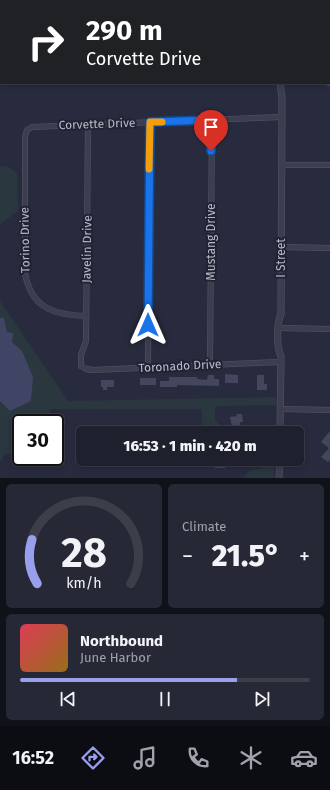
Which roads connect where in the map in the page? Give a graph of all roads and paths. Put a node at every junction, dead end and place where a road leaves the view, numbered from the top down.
1 (280, 84) edge
2 (282, 117) junction
3 (212, 120) junction
4 (150, 122) junction
5 (88, 125) junction
6 (32, 127) joint
7 (281, 165) junction
8 (330, 165) edge
9 (281, 247) junction
10 (330, 248) edge
11 (86, 316) junction
12 (279, 328) junction
13 (330, 329) edge
14 (280, 362) junction
15 (210, 364) junction
16 (148, 367) junction
17 (79, 368) joint
18 (280, 409) junction
19 (330, 410) edge
20 (280, 426) edge
21 (280, 466) edge
22 (279, 478) edge

1 - 2 street, I Street
2 - 3 street, Corvette Drive
2 - 7 street, I Street
3 - 4 street, Corvette Drive
3 - 15 street, Mustang Drive
4 - 5 street, Corvette Drive
4 - 16 street
5 - 6 street, Corvette Drive
5 - 11 street, Javelin Drive
6 - 11 street, Torino Drive
7 - 8 street
7 - 9 street, I Street
9 - 10 street
9 - 12 street, I Street
11 - 17 street, Javelin Drive
12 - 13 street
12 - 14 street, I Street
14 - 15 street, Toronado Drive
14 - 18 street, I Street
15 - 16 street, Toronado Drive
16 - 17 street, Toronado Drive
18 - 19 street
18 - 20 street, I Street
21 - 22 street

